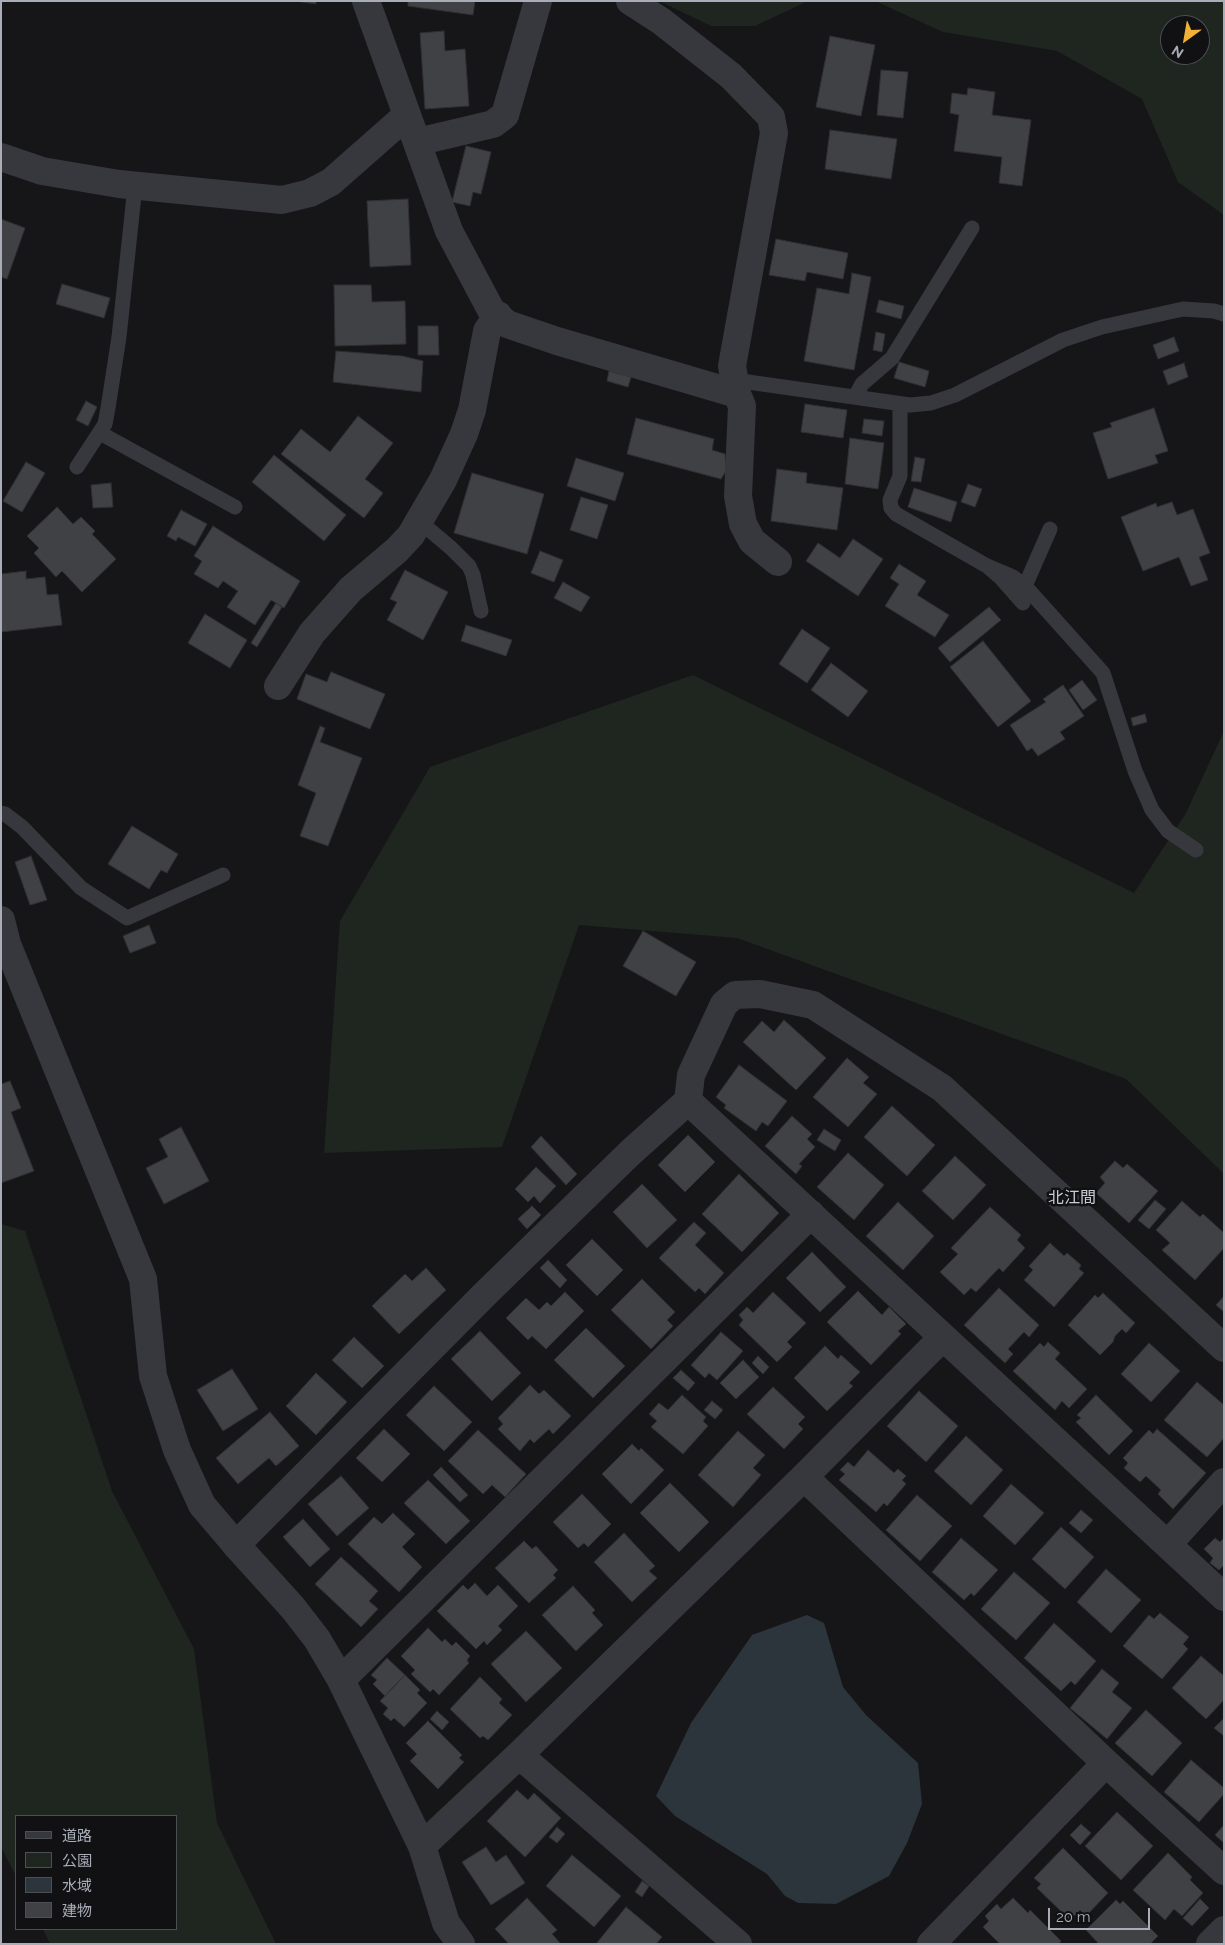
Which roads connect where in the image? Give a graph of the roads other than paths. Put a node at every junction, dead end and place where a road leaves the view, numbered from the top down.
1 (366, 1) edge
2 (538, 1) edge
3 (630, 1) edge
4 (408, 114) junction
5 (417, 142) junction
6 (1, 157) edge
7 (135, 186) junction
8 (972, 228) dead end
9 (1224, 314) edge
10 (498, 315) junction
11 (735, 387) junction
12 (855, 397) junction
13 (900, 404) junction
14 (100, 432) junction
15 (77, 467) dead end
16 (236, 507) dead end
17 (419, 521) junction
18 (1050, 529) dead end
19 (778, 562) dead end
20 (987, 566) junction
21 (1025, 586) junction
22 (1022, 602) dead end
23 (481, 611) dead end
24 (278, 686) dead end
25 (1, 813) edge
26 (1196, 850) dead end
27 (223, 875) dead end
28 (1, 920) edge
29 (688, 1101) junction
30 (811, 1214) junction
31 (943, 1337) junction
32 (1224, 1348) edge
33 (804, 1477) junction
34 (1224, 1482) edge
35 (1168, 1544) junction
36 (236, 1545) junction
37 (1224, 1597) edge
38 (341, 1680) junction
39 (519, 1755) junction
40 (1106, 1763) junction
41 (422, 1846) junction
42 (1224, 1871) edge
43 (1224, 1930) edge
44 (450, 1937) edge
45 (738, 1944) edge
46 (931, 1944) edge
47 (1210, 1944) edge

1 - 4 street
2 - 5 street
3 - 11 street
4 - 5 street
4 - 7 street
5 - 10 street
6 - 7 street
7 - 14 lane
8 - 12 lane
9 - 13 lane
10 - 11 street
10 - 17 street
11 - 12 lane
11 - 19 street
12 - 13 lane
13 - 20 lane
14 - 15 lane
14 - 16 lane
17 - 23 lane
17 - 24 street
18 - 21 lane
20 - 21 lane
20 - 22 lane
21 - 26 lane
25 - 27 lane
28 - 36 street
29 - 30 street
29 - 32 street
29 - 36 street
30 - 31 street
30 - 38 street
31 - 33 street
31 - 35 street
33 - 39 street
33 - 40 street
34 - 35 street
35 - 37 street
36 - 38 street
38 - 41 street
39 - 41 street
39 - 45 street
40 - 42 street
40 - 46 street
41 - 44 street
43 - 47 street

